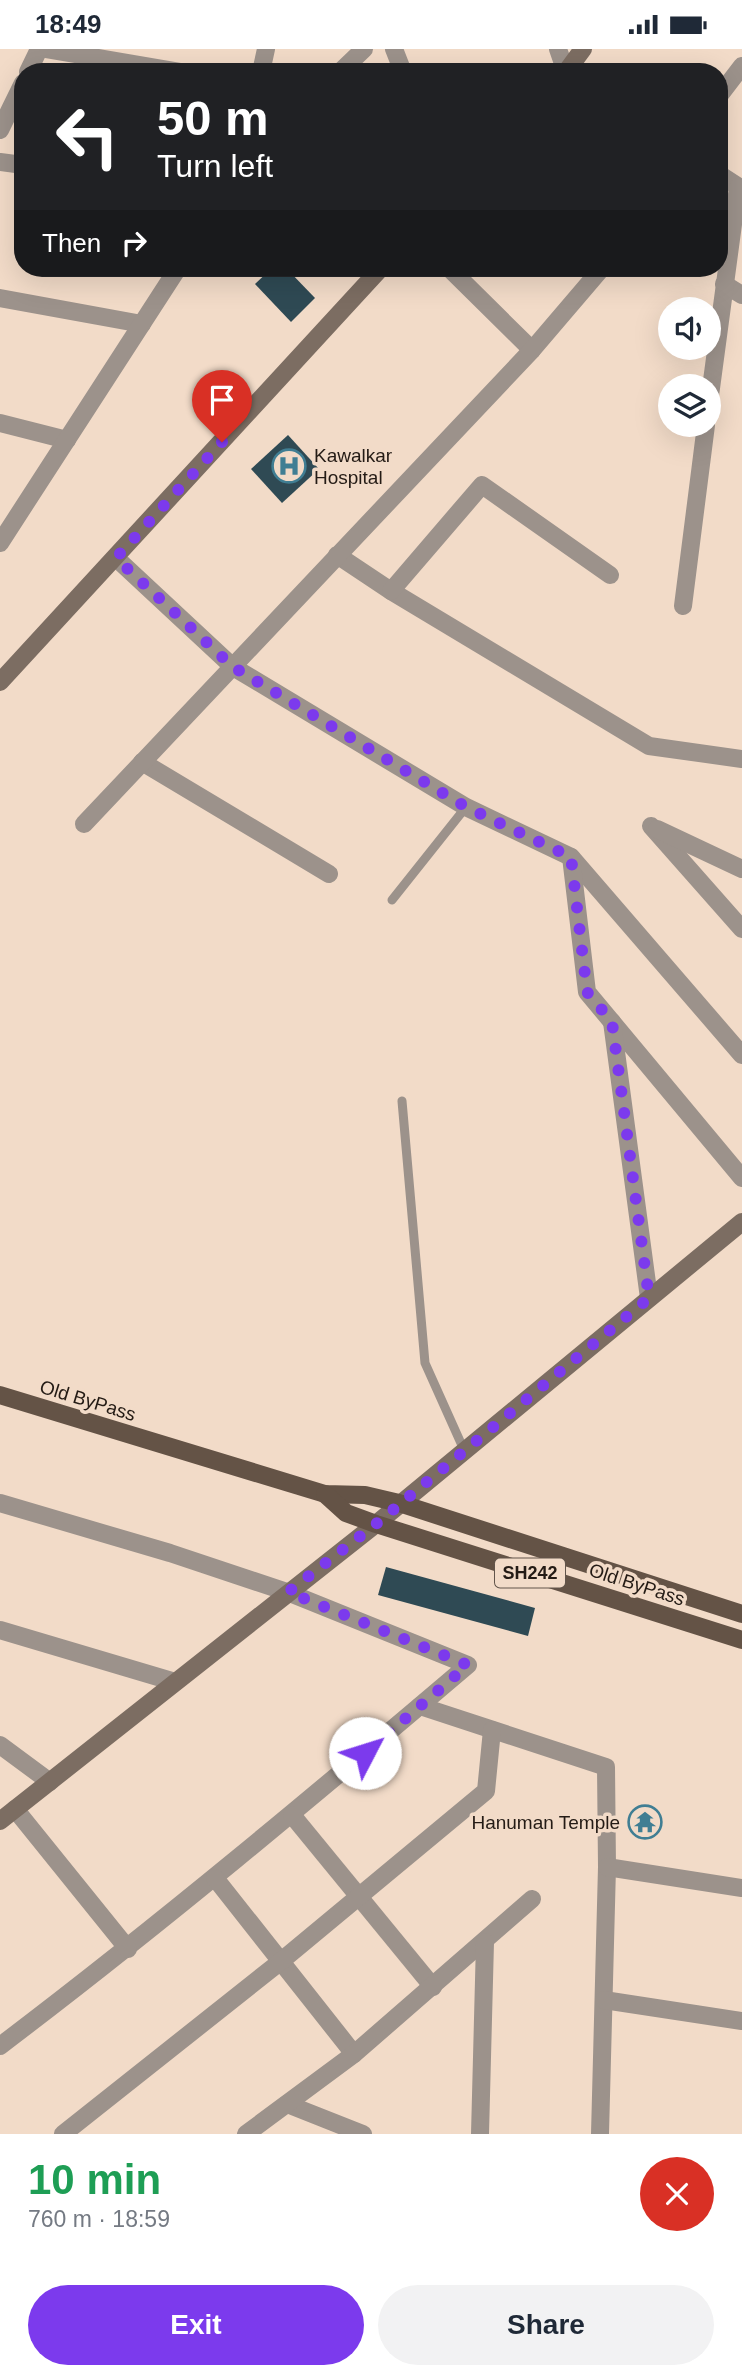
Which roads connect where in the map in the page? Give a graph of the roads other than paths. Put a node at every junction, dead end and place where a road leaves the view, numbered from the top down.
1 (42, 49) edge
2 (364, 49) edge
3 (127, 63) edge
4 (349, 63) edge
5 (742, 66) edge
6 (728, 84) edge
7 (14, 101) edge
8 (0, 130) edge
9 (740, 188) edge
10 (728, 260) edge
11 (172, 277) edge
12 (373, 277) edge
13 (458, 277) edge
14 (594, 277) edge
15 (725, 277) edge
16 (724, 284) junction
17 (742, 295) edge
18 (0, 298) edge
19 (142, 324) junction
20 (532, 350) junction
21 (713, 374) edge
22 (0, 423) edge
23 (704, 437) edge
24 (67, 440) junction
25 (0, 543) edge
26 (337, 555) junction
27 (116, 558) junction
28 (610, 575) dead end
29 (391, 591) junction
30 (683, 606) dead end
31 (233, 667) junction
32 (0, 682) edge
33 (742, 759) edge
34 (142, 762) junction
35 (466, 807) junction
36 (84, 824) dead end
37 (571, 857) junction
38 (742, 869) edge
39 (328, 874) dead end
40 (393, 900) dead end
41 (742, 929) edge
42 (612, 1022) junction
43 (742, 1055) edge
44 (402, 1101) dead end
45 (742, 1178) edge
46 (742, 1222) edge
47 (649, 1298) junction
48 (0, 1395) edge
49 (464, 1450) junction
50 (325, 1494) junction
51 (0, 1503) edge
52 (400, 1503) junction
53 (376, 1524) junction
54 (288, 1592) junction
55 (742, 1614) edge
56 (0, 1630) edge
57 (742, 1640) edge
58 (175, 1682) junction
59 (420, 1706) junction
60 (492, 1730) junction
61 (0, 1745) edge
62 (50, 1782) junction
63 (16, 1809) junction
64 (292, 1815) junction
65 (0, 1821) edge
66 (607, 1867) junction
67 (215, 1878) junction
68 (742, 1888) edge
69 (359, 1897) junction
70 (532, 1899) dead end
71 (485, 1942) junction
72 (128, 1949) junction
73 (280, 1962) junction
74 (433, 1987) junction
75 (604, 2000) junction
76 (742, 2021) edge
77 (0, 2046) edge
78 (354, 2054) junction
79 (287, 2104) junction
80 (63, 2134) edge
81 (246, 2134) edge
82 (363, 2134) edge
83 (480, 2134) edge
84 (600, 2134) edge

1 - 3 street
2 - 4 street
5 - 6 street
7 - 8 street
9 - 10 street
11 - 19 street
12 - 27 main road
13 - 20 street
14 - 20 street
15 - 16 street
16 - 17 street
16 - 21 street
18 - 19 street
19 - 24 street
20 - 26 street
22 - 24 street
23 - 30 street
24 - 25 street
26 - 29 street
26 - 31 street
27 - 31 street
27 - 32 main road
28 - 29 street
29 - 33 street
31 - 34 street
31 - 35 street
34 - 36 street
34 - 39 street
35 - 37 street
35 - 40 lane
37 - 42 street
37 - 43 street
38 - 41 street
42 - 45 street
42 - 47 street
44 - 49 lane
46 - 47 main road
47 - 49 main road
48 - 50 main road, Old ByPass / SH242
49 - 52 main road
50 - 52 main road, Old ByPass / SH242
50 - 53 main road, Old ByPass / SH242
51 - 54 street
52 - 53 main road
52 - 55 main road, Old ByPass / SH242
53 - 54 main road
53 - 57 main road, Old ByPass / SH242
54 - 58 main road
54 - 59 street
56 - 58 street
58 - 62 main road
59 - 60 street
59 - 64 street
60 - 66 street
60 - 69 street
61 - 62 street
62 - 63 main road
63 - 65 main road
63 - 72 street
64 - 67 street
64 - 69 street
66 - 68 street
66 - 75 street
67 - 72 street
67 - 73 street
69 - 73 street
69 - 74 street
70 - 71 street
71 - 74 street
71 - 83 street
72 - 77 street
73 - 78 street
73 - 80 street
74 - 78 street
75 - 76 street
75 - 84 street
78 - 79 street
79 - 81 street
79 - 82 street

